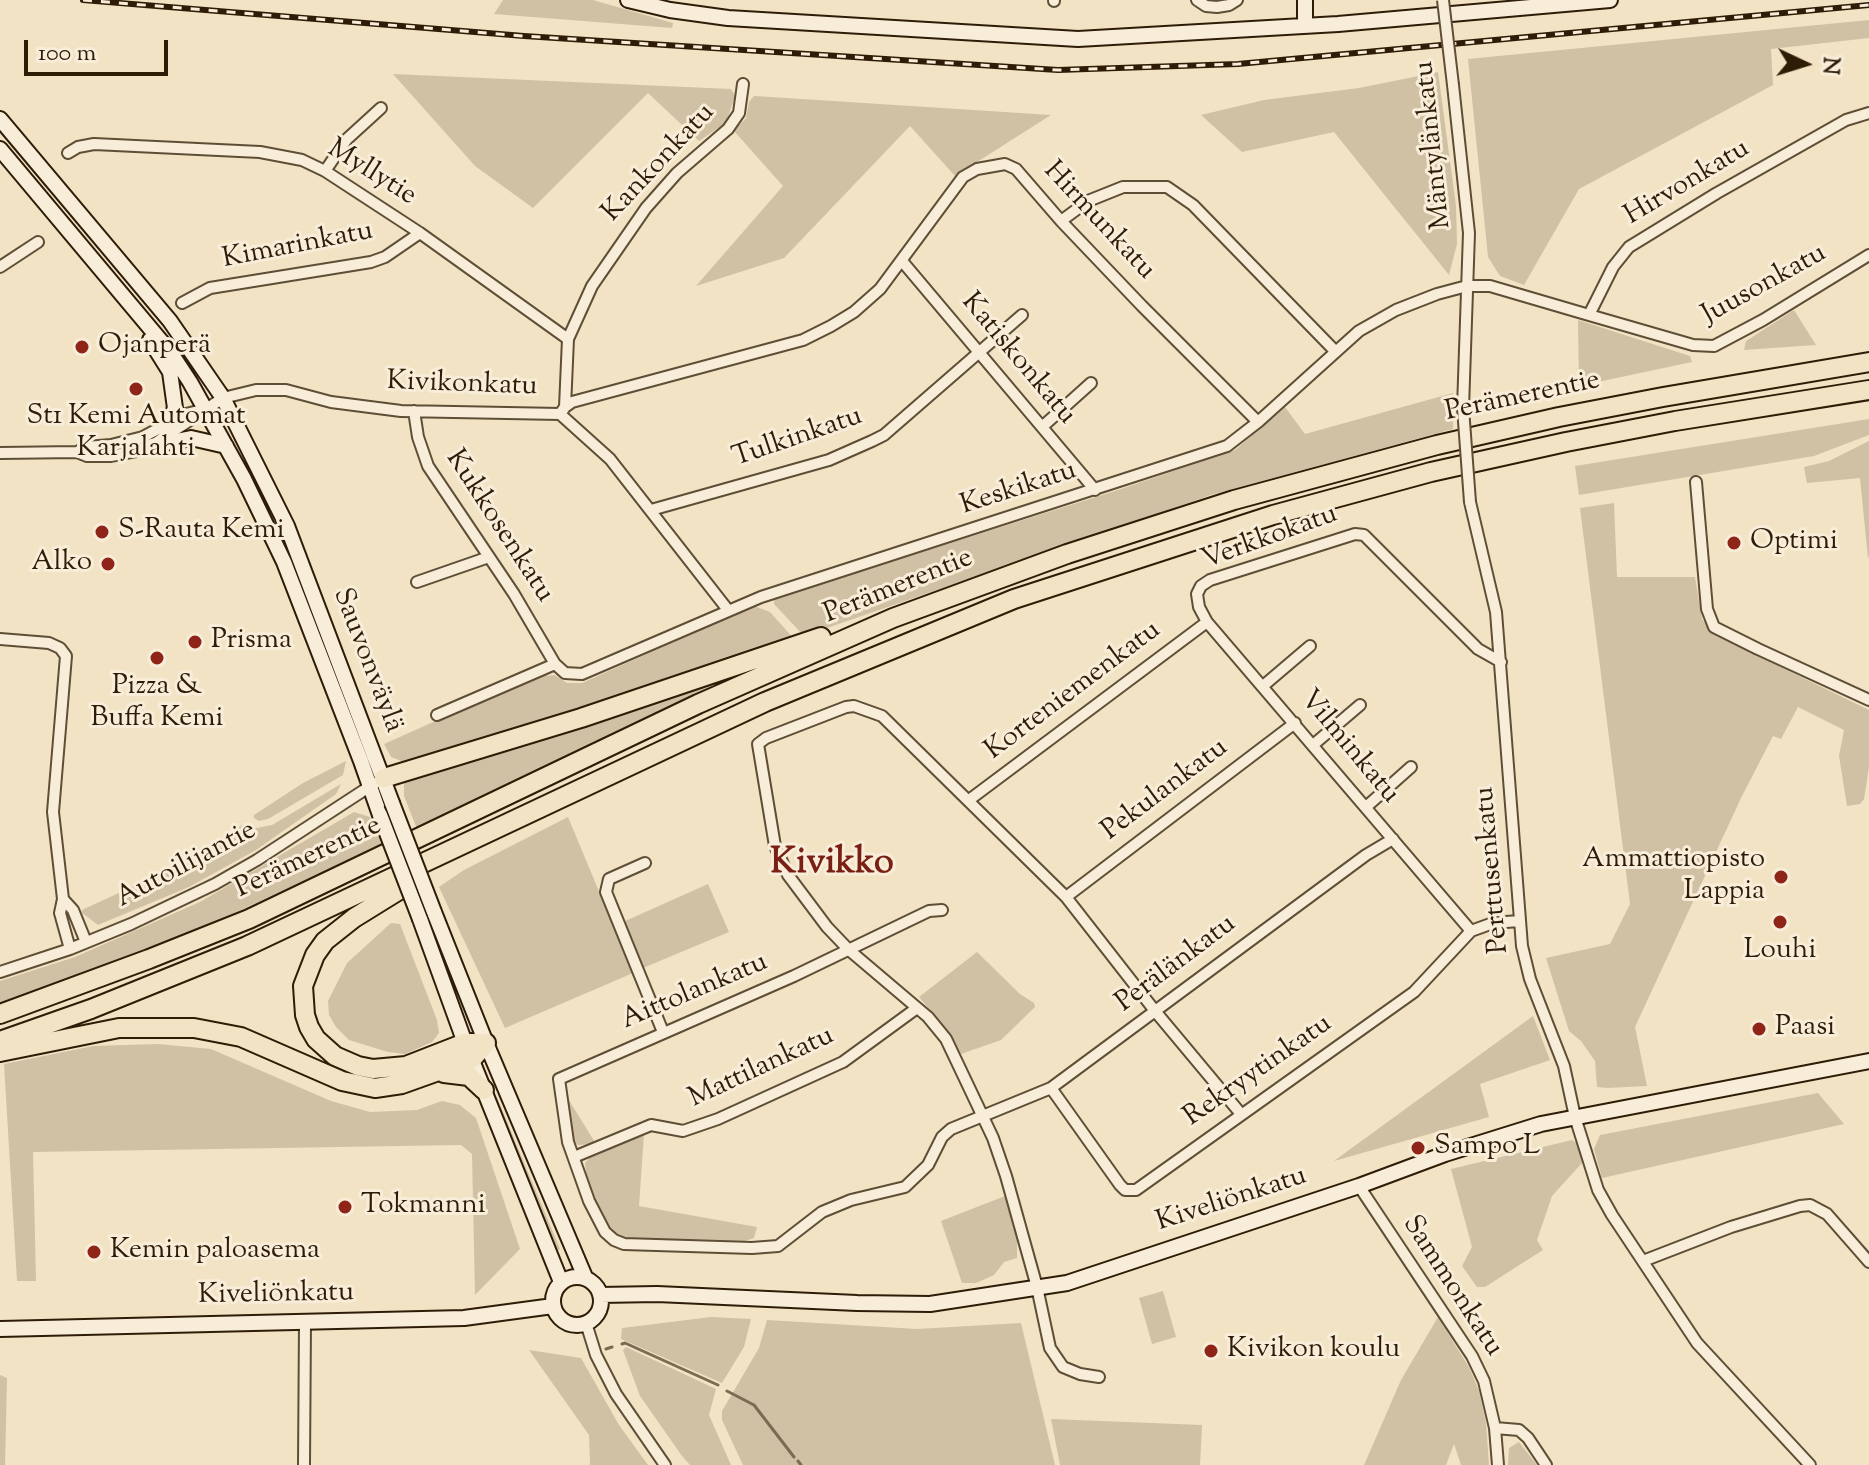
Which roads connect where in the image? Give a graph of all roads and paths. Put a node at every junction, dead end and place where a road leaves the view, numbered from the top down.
1 (628, 0) edge
2 (1197, 0) edge
3 (1237, 0) edge
4 (1305, 0) edge
5 (1443, 0) edge
6 (1610, 0) edge
7 (1305, 26) junction
8 (743, 84) dead end
9 (381, 108) dead end
10 (1869, 113) edge
11 (0, 119) edge
12 (0, 149) edge
13 (68, 153) dead end
14 (325, 171) junction
15 (1061, 221) junction
16 (420, 233) junction
17 (38, 242) dead end
18 (1869, 255) edge
19 (902, 261) junction
20 (0, 267) edge
21 (1467, 286) junction
22 (182, 303) dead end
23 (1022, 315) dead end
24 (1589, 315) junction
25 (149, 328) junction
26 (568, 339) junction
27 (979, 351) junction
28 (1335, 351) junction
29 (1869, 362) edge
30 (1091, 383) dead end
31 (1869, 390) edge
32 (223, 398) junction
33 (206, 409) junction
34 (563, 410) junction
35 (414, 411) junction
36 (1258, 422) junction
37 (168, 425) junction
38 (1042, 427) junction
39 (151, 446) junction
40 (226, 446) junction
41 (77, 452) junction
42 (0, 453) edge
43 (1696, 482) dead end
44 (1095, 490) junction
45 (651, 510) junction
46 (489, 557) junction
47 (417, 582) dead end
48 (1197, 594) joint
49 (728, 610) junction
50 (893, 618) junction
51 (1207, 622) junction
52 (0, 639) edge
53 (1310, 646) dead end
54 (1501, 662) junction
55 (555, 664) junction
56 (1263, 686) junction
57 (1869, 700) edge
58 (1360, 705) dead end
59 (437, 715) dead end
60 (1295, 723) junction
61 (1313, 745) junction
62 (1411, 767) dead end
63 (377, 782) junction
64 (969, 800) junction
65 (1366, 807) junction
66 (1393, 839) junction
67 (452, 851) junction
68 (645, 863) dead end
69 (1066, 897) junction
70 (63, 899) junction
71 (942, 910) dead end
72 (1519, 921) junction
73 (1471, 931) junction
74 (86, 942) junction
75 (70, 949) junction
76 (849, 950) junction
77 (0, 972) edge
78 (917, 1008) junction
79 (1155, 1011) junction
80 (0, 1014) edge
81 (663, 1032) junction
82 (0, 1041) edge
83 (486, 1043) junction
84 (468, 1051) junction
85 (0, 1052) edge
86 (1869, 1061) edge
87 (437, 1072) junction
88 (1051, 1088) junction
89 (484, 1090) junction
90 (1241, 1114) junction
91 (982, 1117) junction
92 (1575, 1117) junction
93 (574, 1157) junction
94 (1359, 1186) junction
95 (1643, 1261) junction
96 (1869, 1262) edge
97 (585, 1277) junction
98 (561, 1282) junction
99 (1037, 1287) junction
100 (600, 1295) junction
101 (553, 1306) junction
102 (305, 1322) junction
103 (586, 1323) junction
104 (0, 1329) edge
105 (1099, 1377) dead end
106 (1495, 1428) junction
107 (304, 1465) edge
108 (665, 1465) edge
109 (1498, 1465) edge
110 (1546, 1465) edge
111 (1810, 1465) edge

1 - 7 main road
2 - 3 street
4 - 7 main road
5 - 21 street, Mäntylänkatu, bridge
6 - 7 main road
8 - 26 street, Kankonkatu
9 - 14 street
10 - 24 street, Hirvonkatu
11 - 32 main road, Sauvonväylä
12 - 25 main road, Sauvonväylä
13 - 14 street, Myllytie
14 - 16 street, Myllytie
15 - 19 street, Hirmunkatu
15 - 28 street
15 - 36 street, Hirmunkatu
16 - 22 street, Kimarinkatu
16 - 26 street, Myllytie
17 - 20 street
18 - 24 street, Juusonkatu
19 - 27 street, Katiskonkatu
19 - 34 street, Hirmunkatu
21 - 24 street
21 - 28 street, Keskikatu
21 - 54 street, Perttusenkatu, bridge
23 - 27 street, Tulkinkatu
25 - 33 main road, Sauvonväylä
25 - 37 main road
26 - 34 street, Kankonkatu
27 - 38 street, Katiskonkatu
27 - 45 street, Tulkinkatu
28 - 36 street, Keskikatu
29 - 50 highway, Perämerentie
30 - 38 street
31 - 67 highway, Perämerentie
32 - 33 street, Kivikonkatu
32 - 35 street, Kivikonkatu
32 - 63 main road, Sauvonväylä
33 - 37 street
33 - 39 street
33 - 40 main road, Sauvonväylä
34 - 35 street, Kivikonkatu
34 - 45 street, Kivikonkatu
35 - 46 street, Kukkosenkatu
36 - 44 street, Keskikatu
37 - 41 street
38 - 44 street, Katiskonkatu
39 - 40 main road
39 - 41 street
40 - 63 main road, Sauvonväylä
41 - 42 street
43 - 57 street
44 - 49 street, Keskikatu
45 - 49 street, Kivikonkatu
46 - 47 street
46 - 55 street, Kukkosenkatu
48 - 51 street, Vilminkatu
48 - 54 street, Verkkokatu
49 - 55 street, Keskikatu
50 - 63 highway
50 - 80 highway, Perämerentie
51 - 56 street, Vilminkatu
51 - 64 street, Korteniemenkatu
52 - 70 street
53 - 56 street
54 - 72 street, Perttusenkatu
55 - 59 street
56 - 60 street, Vilminkatu
58 - 61 street
60 - 61 street, Vilminkatu
60 - 69 street, Pekulankatu
61 - 65 street, Vilminkatu
62 - 65 street
63 - 74 street, Autoilijantie
63 - 83 main road, Sauvonväylä, bridge
63 - 84 main road, Sauvonväylä, bridge
64 - 69 street
64 - 76 street
65 - 66 street, Vilminkatu
66 - 73 street, Vilminkatu
66 - 79 street, Perälänkatu
67 - 82 highway, Perämerentie
67 - 84 highway
68 - 81 street
69 - 79 street
70 - 74 street
70 - 75 street
71 - 76 street, Aittolankatu
72 - 73 street
72 - 92 street, Perttusenkatu
73 - 90 street, Rekryytinkatu
74 - 75 street, Autoilijantie
75 - 77 street, Autoilijantie
76 - 78 street
76 - 81 street, Aittolankatu
78 - 91 street
78 - 93 street, Mattilankatu
79 - 88 street, Perälänkatu
79 - 90 street
81 - 93 street, Aittolankatu
83 - 84 highway
83 - 97 main road, Sauvonväylä
84 - 87 highway
84 - 89 main road, Sauvonväylä
85 - 87 highway
86 - 92 main road, Kiveliönkatu
87 - 89 highway
88 - 90 street, Rekryytinkatu
88 - 91 street, Perälänkatu
89 - 98 main road, Sauvonväylä
91 - 93 street, Perälänkatu
91 - 99 street
92 - 94 main road, Kiveliönkatu
92 - 95 street, Perttusenkatu
94 - 99 main road, Kiveliönkatu
94 - 106 street, Sammonkatu
95 - 96 street
95 - 111 street, Perttusenkatu
97 - 98 main road
97 - 100 main road
98 - 101 main road
99 - 100 main road, Kiveliönkatu
99 - 105 street
100 - 103 main road
101 - 102 main road, Kiveliönkatu
101 - 103 main road
102 - 104 main road, Kiveliönkatu
102 - 107 street
103 - 108 street
106 - 109 street, Sammonkatu
106 - 110 street

